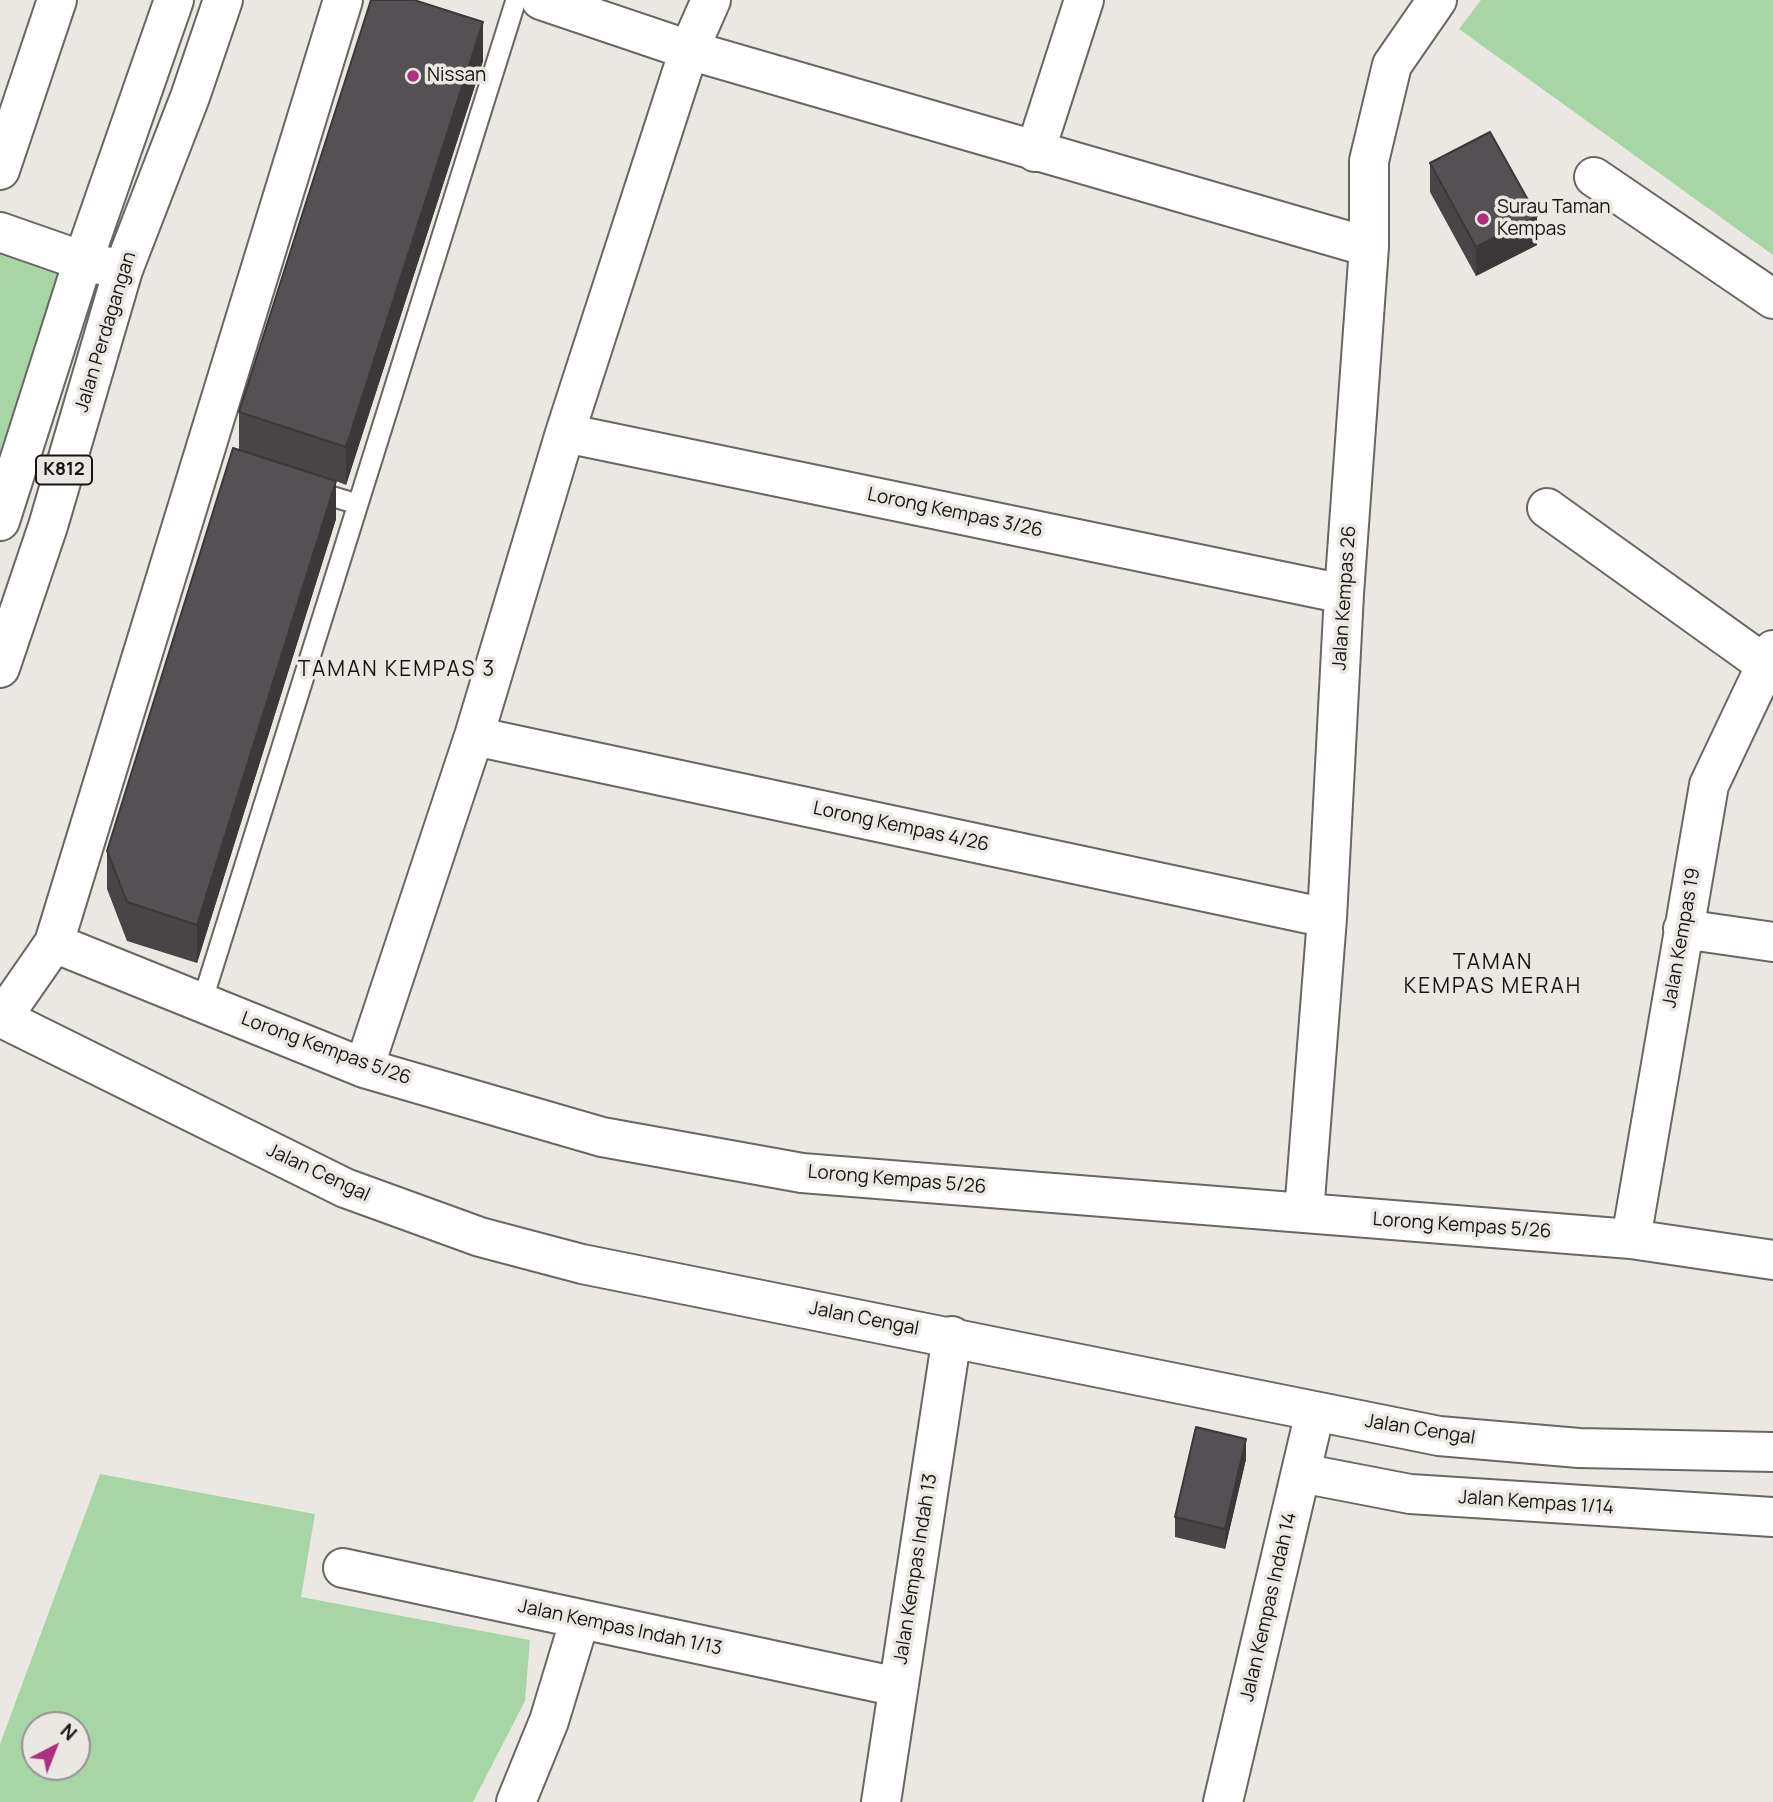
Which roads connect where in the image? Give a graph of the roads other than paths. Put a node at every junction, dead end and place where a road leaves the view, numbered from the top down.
1 (57, 0) edge
2 (174, 0) edge
3 (223, 0) edge
4 (343, 0) edge
5 (516, 0) edge
6 (541, 0) edge
7 (711, 0) edge
8 (1084, 0) edge
9 (1437, 0) edge
10 (689, 50) junction
11 (1035, 152) junction
12 (0, 170) edge
13 (1594, 177) dead end
14 (0, 232) edge
15 (1369, 247) junction
16 (83, 261) junction
17 (123, 270) junction
18 (1773, 299) edge
19 (565, 433) junction
20 (293, 484) edge
21 (357, 504) junction
22 (1547, 508) dead end
23 (0, 521) edge
24 (1345, 594) junction
25 (1769, 658) edge
26 (0, 668) edge
27 (474, 736) junction
28 (1328, 918) junction
29 (1683, 929) junction
30 (1773, 942) edge
31 (54, 943) junction
32 (202, 1002) junction
33 (1, 1017) edge
34 (364, 1068) junction
35 (1304, 1213) junction
36 (1631, 1239) junction
37 (1773, 1260) edge
38 (952, 1336) junction
39 (1315, 1412) junction
40 (1773, 1452) edge
41 (1301, 1473) junction
42 (1773, 1517) edge
43 (343, 1568) dead end
44 (580, 1619) junction
45 (898, 1687) junction
46 (516, 1802) edge
47 (881, 1802) edge
48 (1223, 1802) edge

1 - 12 street
2 - 16 street, K812
3 - 17 street, Jalan Perdagangan / K812
4 - 31 street
5 - 21 lane
6 - 10 street
7 - 10 street
8 - 11 street
9 - 15 street, Jalan Kempas 26
10 - 11 street
10 - 19 street
11 - 15 street
13 - 18 street
14 - 16 street
15 - 24 street, Jalan Kempas 26
16 - 17 street
16 - 23 street, K812
17 - 26 street, Jalan Perdagangan / K812
19 - 24 street, Lorong Kempas 3/26
19 - 27 street
20 - 21 lane
21 - 32 lane
22 - 25 street
24 - 28 street, Jalan Kempas 26
25 - 29 street, Jalan Kempas 19
27 - 28 street, Lorong Kempas 4/26
27 - 34 street
28 - 35 street, Jalan Kempas 26
29 - 30 street
29 - 36 street, Jalan Kempas 19
31 - 32 street, Lorong Kempas 5/26
31 - 33 street
32 - 34 street, Lorong Kempas 5/26
33 - 38 street, Jalan Cengal
34 - 35 street, Lorong Kempas 5/26
35 - 36 street, Lorong Kempas 5/26
36 - 37 street, Lorong Kempas 5/26
38 - 39 street, Jalan Cengal
38 - 45 street, Jalan Kempas Indah 13
39 - 40 street, Jalan Cengal
39 - 41 street, Jalan Kempas Indah 14
41 - 42 street, Jalan Kempas 1/14
41 - 48 street, Jalan Kempas Indah 14
43 - 44 street, Jalan Kempas Indah 1/13
44 - 45 street, Jalan Kempas Indah 1/13
44 - 46 street
45 - 47 street, Jalan Kempas Indah 13

